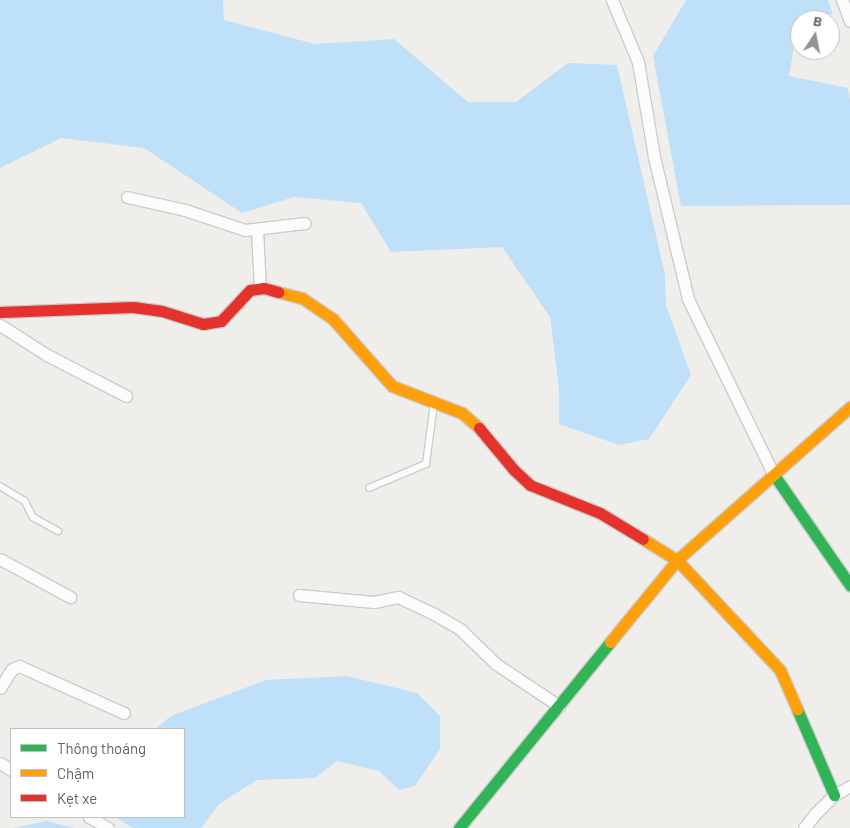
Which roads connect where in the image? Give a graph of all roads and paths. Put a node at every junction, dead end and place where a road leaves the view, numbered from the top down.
1 (612, 0) edge
2 (842, 0) edge
3 (850, 21) edge
4 (127, 197) dead end
5 (305, 223) dead end
6 (257, 230) junction
7 (260, 288) junction
8 (0, 312) edge
9 (0, 325) edge
10 (126, 396) dead end
11 (434, 401) junction
12 (850, 407) edge
13 (774, 475) junction
14 (0, 486) edge
15 (369, 488) dead end
16 (58, 532) dead end
17 (0, 559) edge
18 (677, 560) junction
19 (850, 585) edge
20 (299, 594) dead end
21 (70, 597) dead end
22 (0, 688) edge
23 (559, 706) junction
24 (124, 713) dead end
25 (850, 786) edge
26 (834, 795) junction
27 (91, 818) edge
28 (464, 826) edge
29 (108, 828) edge
30 (804, 828) edge

1 - 13 street
2 - 3 street
4 - 6 street
5 - 6 street
6 - 7 street
7 - 8 street
7 - 11 street
9 - 10 street
11 - 15 lane
11 - 18 street
12 - 13 street
13 - 18 street
13 - 19 street
14 - 16 lane
17 - 21 street
18 - 23 street
18 - 26 street
20 - 23 street
22 - 24 street
23 - 28 street
25 - 26 street
26 - 30 street
27 - 29 street

